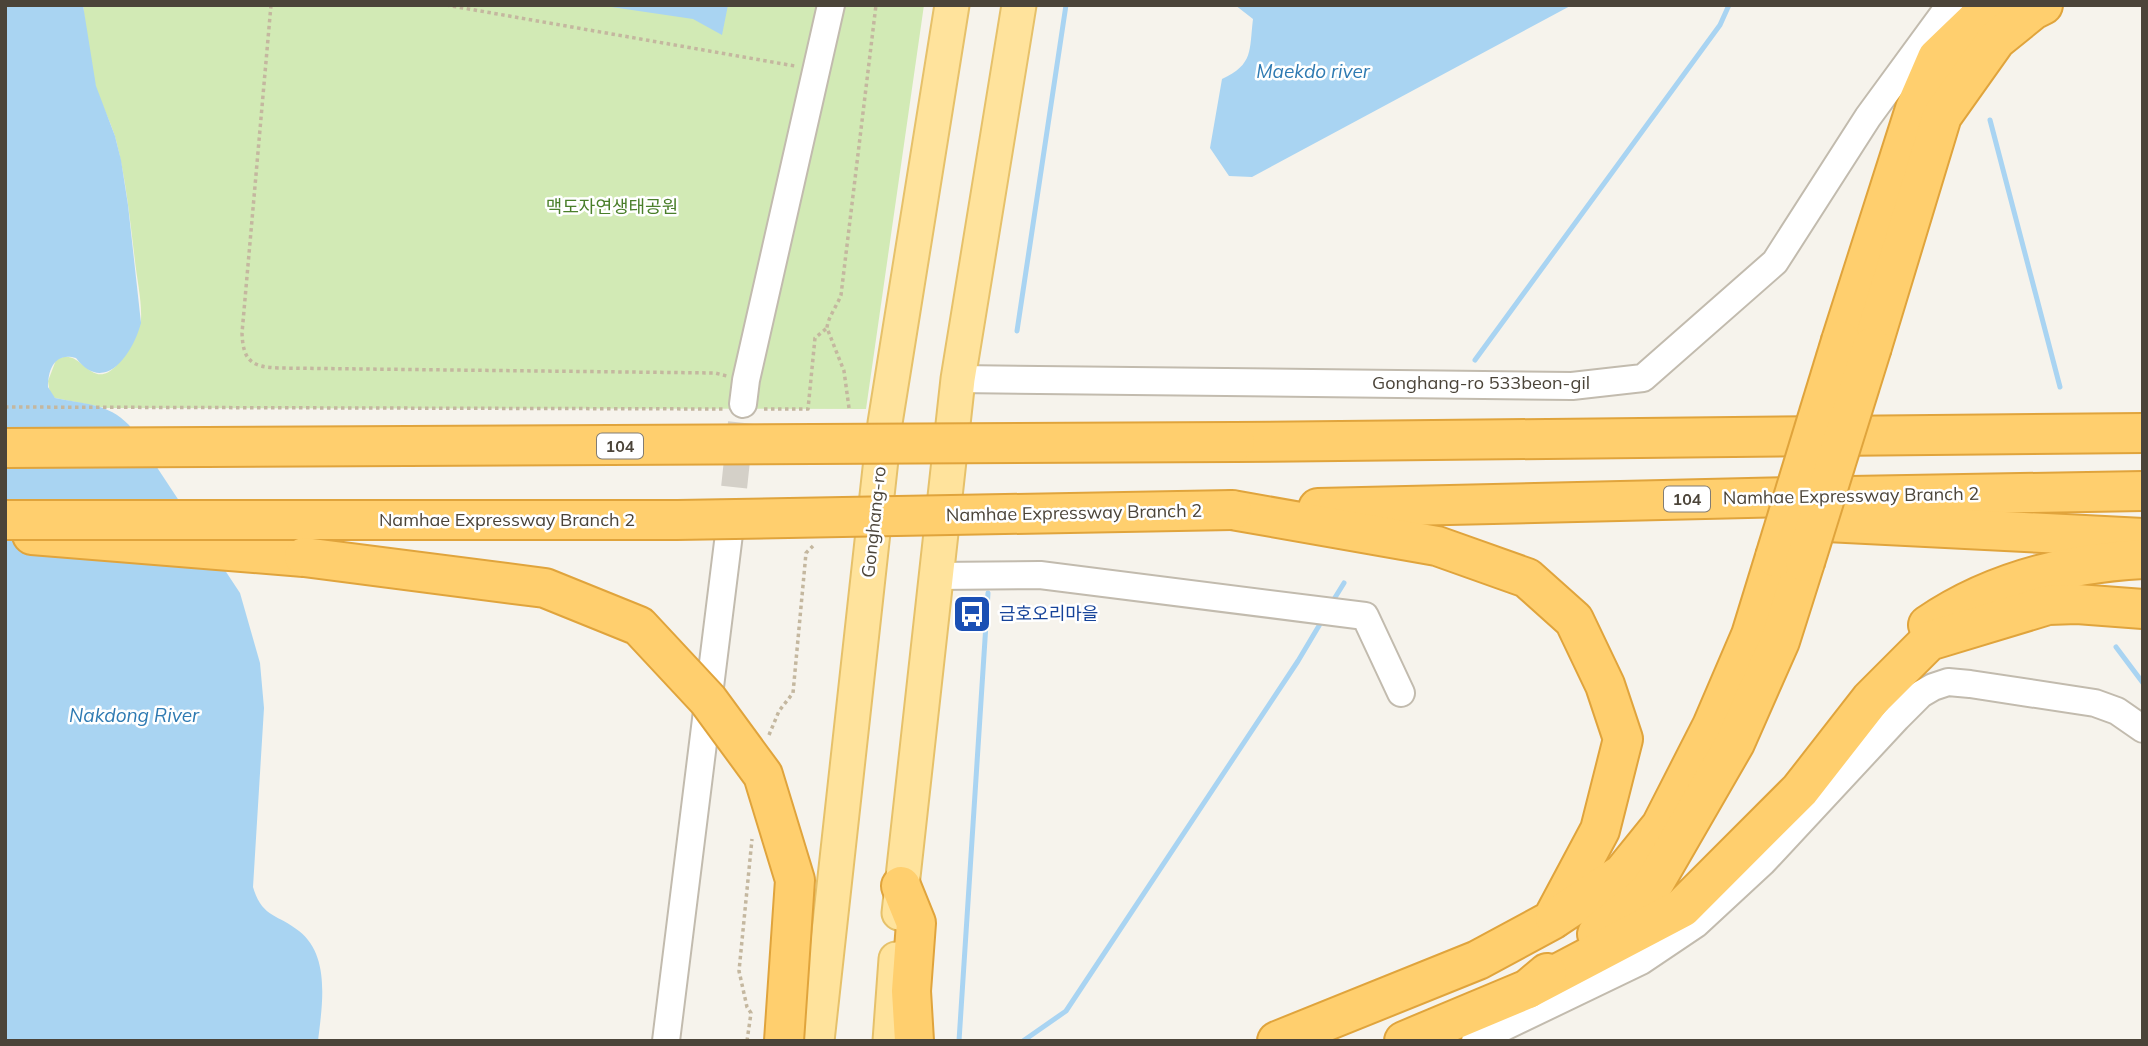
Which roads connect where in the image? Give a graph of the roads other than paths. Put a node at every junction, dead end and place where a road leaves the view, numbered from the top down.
1 (831, 5) edge
2 (952, 5) edge
3 (1019, 5) edge
4 (1950, 5) edge
5 (1992, 5) edge
6 (2043, 5) edge
7 (1856, 344) junction
8 (958, 379) junction
9 (745, 392) tunnel mouth
10 (2143, 407) edge
11 (2143, 433) edge
12 (1936, 435) junction
13 (5, 448) edge
14 (2143, 491) edge
15 (1540, 503) junction
16 (1231, 510) junction
17 (5, 520) edge
18 (730, 526) tunnel mouth
19 (5, 533) edge
20 (2143, 538) edge
21 (1790, 559) junction
22 (2143, 559) edge
23 (935, 576) junction
24 (2143, 609) edge
25 (1401, 693) dead end
26 (2143, 729) edge
27 (901, 886) junction
28 (1682, 908) junction
29 (1552, 920) junction
30 (1528, 989) junction
31 (666, 1041) edge
32 (784, 1041) edge
33 (817, 1041) edge
34 (890, 1041) edge
35 (914, 1041) edge
36 (1277, 1041) edge
37 (1404, 1041) edge
38 (1475, 1041) edge

1 - 9 street
2 - 33 main road, Gonghang-ro
3 - 8 main road
4 - 8 street, Gonghang-ro 533beon-gil
5 - 7 highway
6 - 7 highway
7 - 21 highway, bridge
8 - 23 main road
10 - 12 highway
11 - 12 highway, 104
12 - 13 highway, 104, bridge
14 - 15 highway, Namhae Expressway Branch 2 / 104
15 - 16 highway, Namhae Expressway Branch 2 / 104
15 - 20 highway
16 - 17 highway, Namhae Expressway Branch 2 / 104, bridge
16 - 29 highway
18 - 31 street
19 - 32 highway, bridge
21 - 29 highway
21 - 30 highway
22 - 28 highway
23 - 25 street
23 - 27 main road
24 - 28 highway
26 - 38 street
27 - 34 main road
27 - 35 highway
28 - 30 highway
29 - 36 highway
30 - 37 highway

